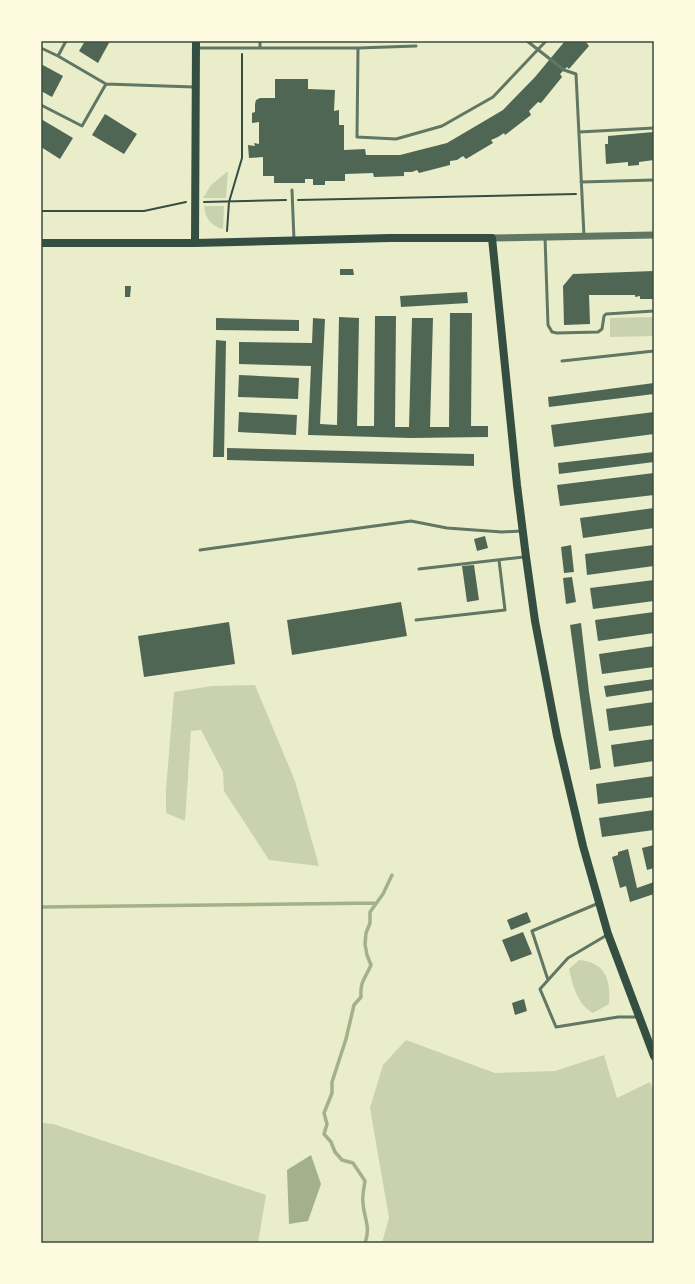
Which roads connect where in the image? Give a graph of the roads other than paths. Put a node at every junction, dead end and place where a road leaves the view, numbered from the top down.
1 (66, 41) edge
2 (260, 41) edge
3 (527, 41) edge
4 (546, 41) edge
5 (196, 44) edge
6 (416, 46) dead end
7 (41, 48) edge
8 (260, 48) junction
9 (358, 48) junction
10 (537, 50) junction
11 (58, 56) junction
12 (106, 84) junction
13 (196, 87) junction
14 (41, 105) edge
15 (654, 128) edge
16 (579, 132) junction
17 (654, 180) edge
18 (581, 182) junction
19 (292, 190) dead end
20 (654, 235) edge
21 (584, 236) junction
22 (546, 237) junction
23 (492, 238) junction
24 (294, 240) junction
25 (41, 243) edge
26 (195, 243) junction
27 (654, 312) edge
28 (654, 351) edge
29 (562, 361) dead end
30 (523, 530) junction
31 (200, 550) dead end
32 (526, 556) junction
33 (499, 560) junction
34 (419, 569) dead end
35 (416, 620) dead end
36 (600, 903) junction
37 (608, 934) junction
38 (548, 980) junction
39 (639, 1017) junction
40 (654, 1056) edge

1 - 11 lane
2 - 8 lane
3 - 10 lane
4 - 10 lane
5 - 8 lane
5 - 13 main road
6 - 9 lane
7 - 11 lane
8 - 9 lane
9 - 10 lane
10 - 16 lane
11 - 12 lane
12 - 13 lane
12 - 14 lane
13 - 26 main road
15 - 16 lane
16 - 18 lane
17 - 18 lane
18 - 21 lane
19 - 24 lane
20 - 21 street
21 - 22 street
22 - 23 street
22 - 27 lane
23 - 24 main road
23 - 30 main road
24 - 26 main road
25 - 26 main road
28 - 29 lane
30 - 31 lane
30 - 32 main road
32 - 33 lane
32 - 36 main road
33 - 34 lane
33 - 35 lane
36 - 37 main road
36 - 38 lane
37 - 38 lane
37 - 39 main road
38 - 39 lane
39 - 40 main road

